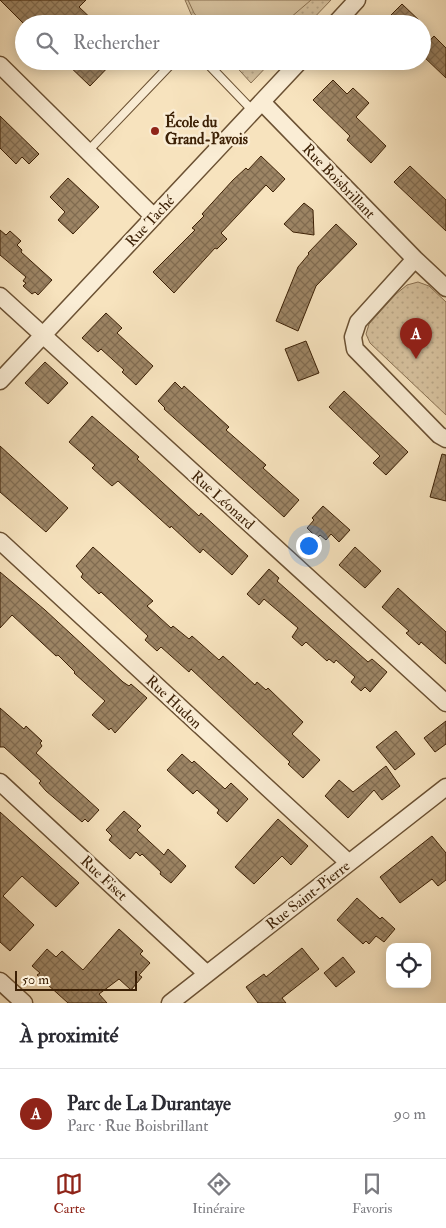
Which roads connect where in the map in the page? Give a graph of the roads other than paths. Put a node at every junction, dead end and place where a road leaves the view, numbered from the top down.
1 (357, 0) edge
2 (343, 15) edge
3 (0, 65) edge
4 (165, 70) edge
5 (216, 70) edge
6 (292, 70) edge
7 (258, 106) junction
8 (88, 151) junction
9 (154, 217) junction
10 (415, 260) junction
11 (446, 288) edge
12 (0, 296) edge
13 (43, 335) junction
14 (0, 381) edge
15 (446, 439) edge
16 (0, 541) edge
17 (446, 703) edge
18 (0, 782) edge
19 (446, 787) edge
20 (348, 863) junction
21 (207, 974) junction
22 (0, 981) edge
23 (24, 1003) edge
24 (170, 1003) edge

1 - 2 street
3 - 8 street
4 - 8 lane
5 - 7 lane
6 - 7 street, Rue Taché
7 - 9 street, Rue Taché
7 - 10 street, Rue Boisbrillant
8 - 9 street
9 - 13 street, Rue Taché
10 - 11 street, Rue Boisbrillant
10 - 15 street
12 - 13 street, Rue Léonard
13 - 14 street, Rue Taché
13 - 17 street, Rue Léonard
16 - 20 street, Rue Hudon
18 - 21 street, Rue Fiset
19 - 20 street, Rue Saint-Pierre
20 - 21 street, Rue Saint-Pierre
21 - 24 street, Rue Saint-Pierre
22 - 23 street

